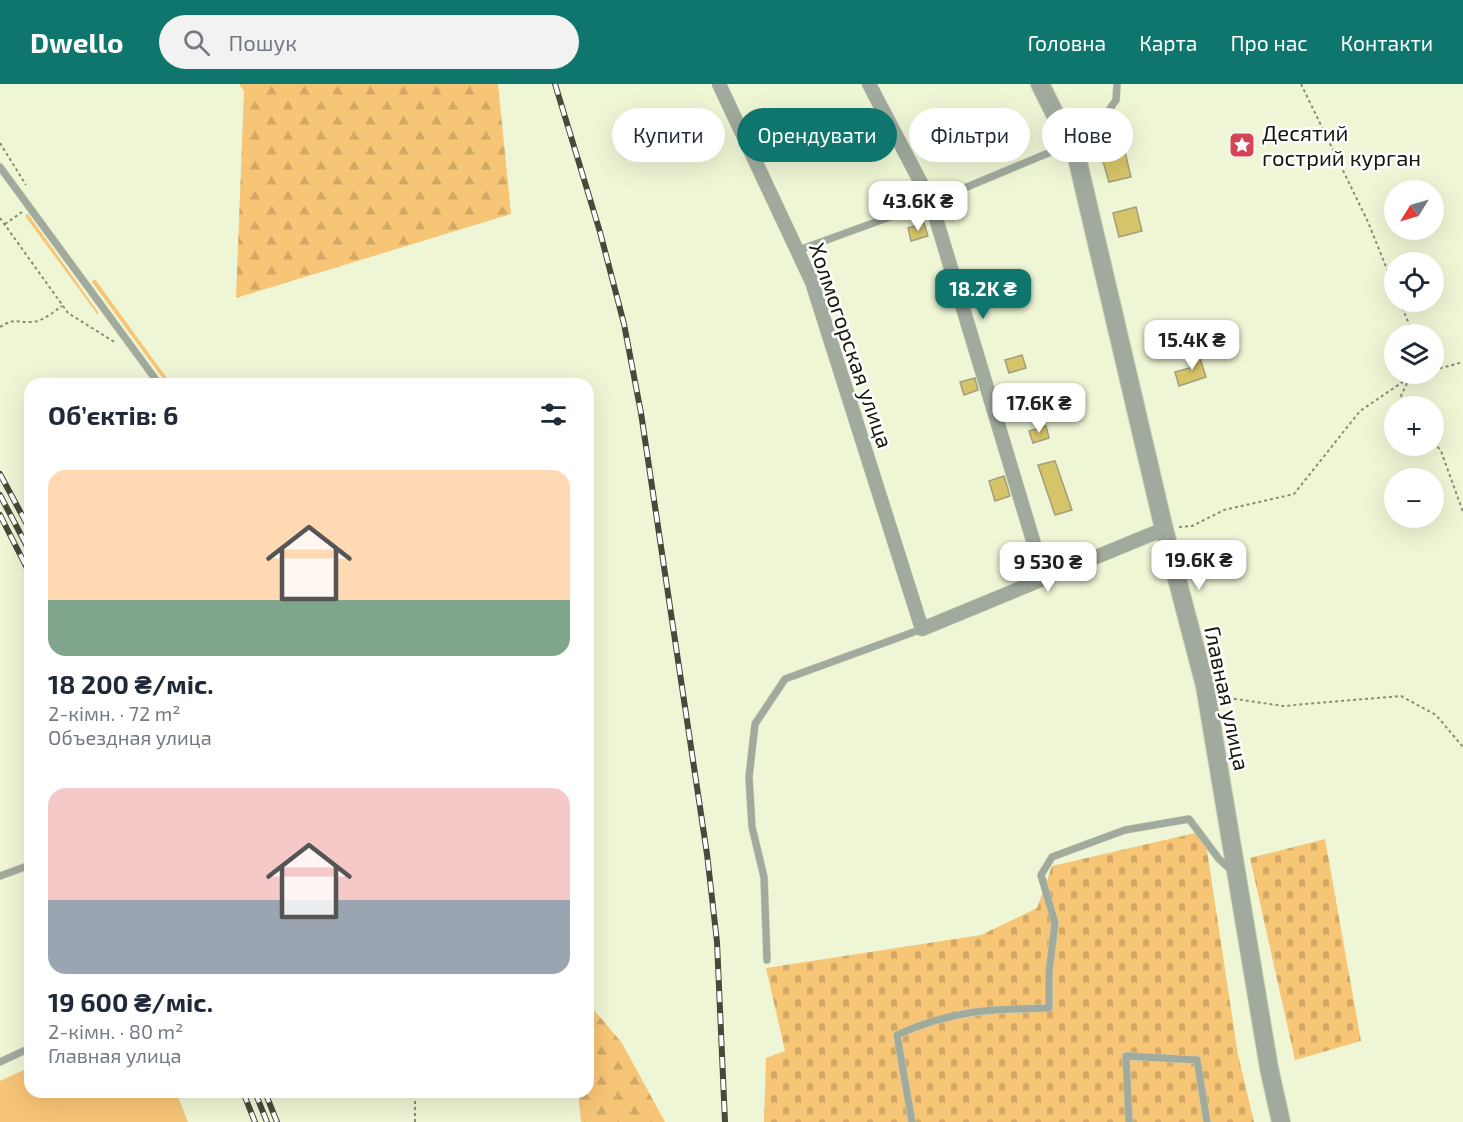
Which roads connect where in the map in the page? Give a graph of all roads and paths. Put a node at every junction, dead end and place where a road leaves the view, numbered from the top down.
1 (719, 84) edge
2 (869, 84) edge
3 (1040, 84) edge
4 (1117, 84) edge
5 (1301, 84) edge
6 (1052, 108) edge
7 (1111, 108) edge
8 (1042, 156) edge
9 (1077, 162) edge
10 (0, 167) edge
11 (931, 202) junction
12 (0, 218) edge
13 (799, 250) junction
14 (1384, 262) edge
15 (63, 305) junction
16 (0, 327) edge
17 (117, 344) dead end
18 (1463, 362) edge
19 (1444, 367) edge
20 (155, 378) edge
21 (1400, 384) edge
22 (1443, 456) edge
23 (1463, 513) edge
24 (1164, 529) junction
25 (1044, 577) junction
26 (922, 629) junction
27 (1205, 686) junction
28 (1463, 747) edge
29 (24, 867) edge
30 (0, 876) edge
31 (1238, 876) junction
32 (767, 960) dead end
33 (24, 1051) edge
34 (0, 1062) edge
35 (415, 1098) edge
36 (415, 1122) edge
37 (912, 1122) edge
38 (1129, 1122) edge
39 (1207, 1122) edge
40 (1281, 1122) edge

1 - 13 street, Холмогорская улица
2 - 11 street
3 - 6 street, Главная улица
4 - 7 lane
5 - 14 path
8 - 11 lane
9 - 24 street, Главная улица
10 - 20 lane
11 - 13 lane
11 - 25 street
12 - 15 path
13 - 26 street, Холмогорская улица
15 - 16 path
15 - 17 path
18 - 19 path
21 - 24 path
22 - 23 path
24 - 25 street
24 - 27 street, Главная улица
25 - 26 street
26 - 32 lane
27 - 28 path
27 - 31 street, Главная улица
29 - 30 lane
31 - 37 lane
31 - 40 street, Главная улица
33 - 34 lane
35 - 36 path
38 - 39 lane

